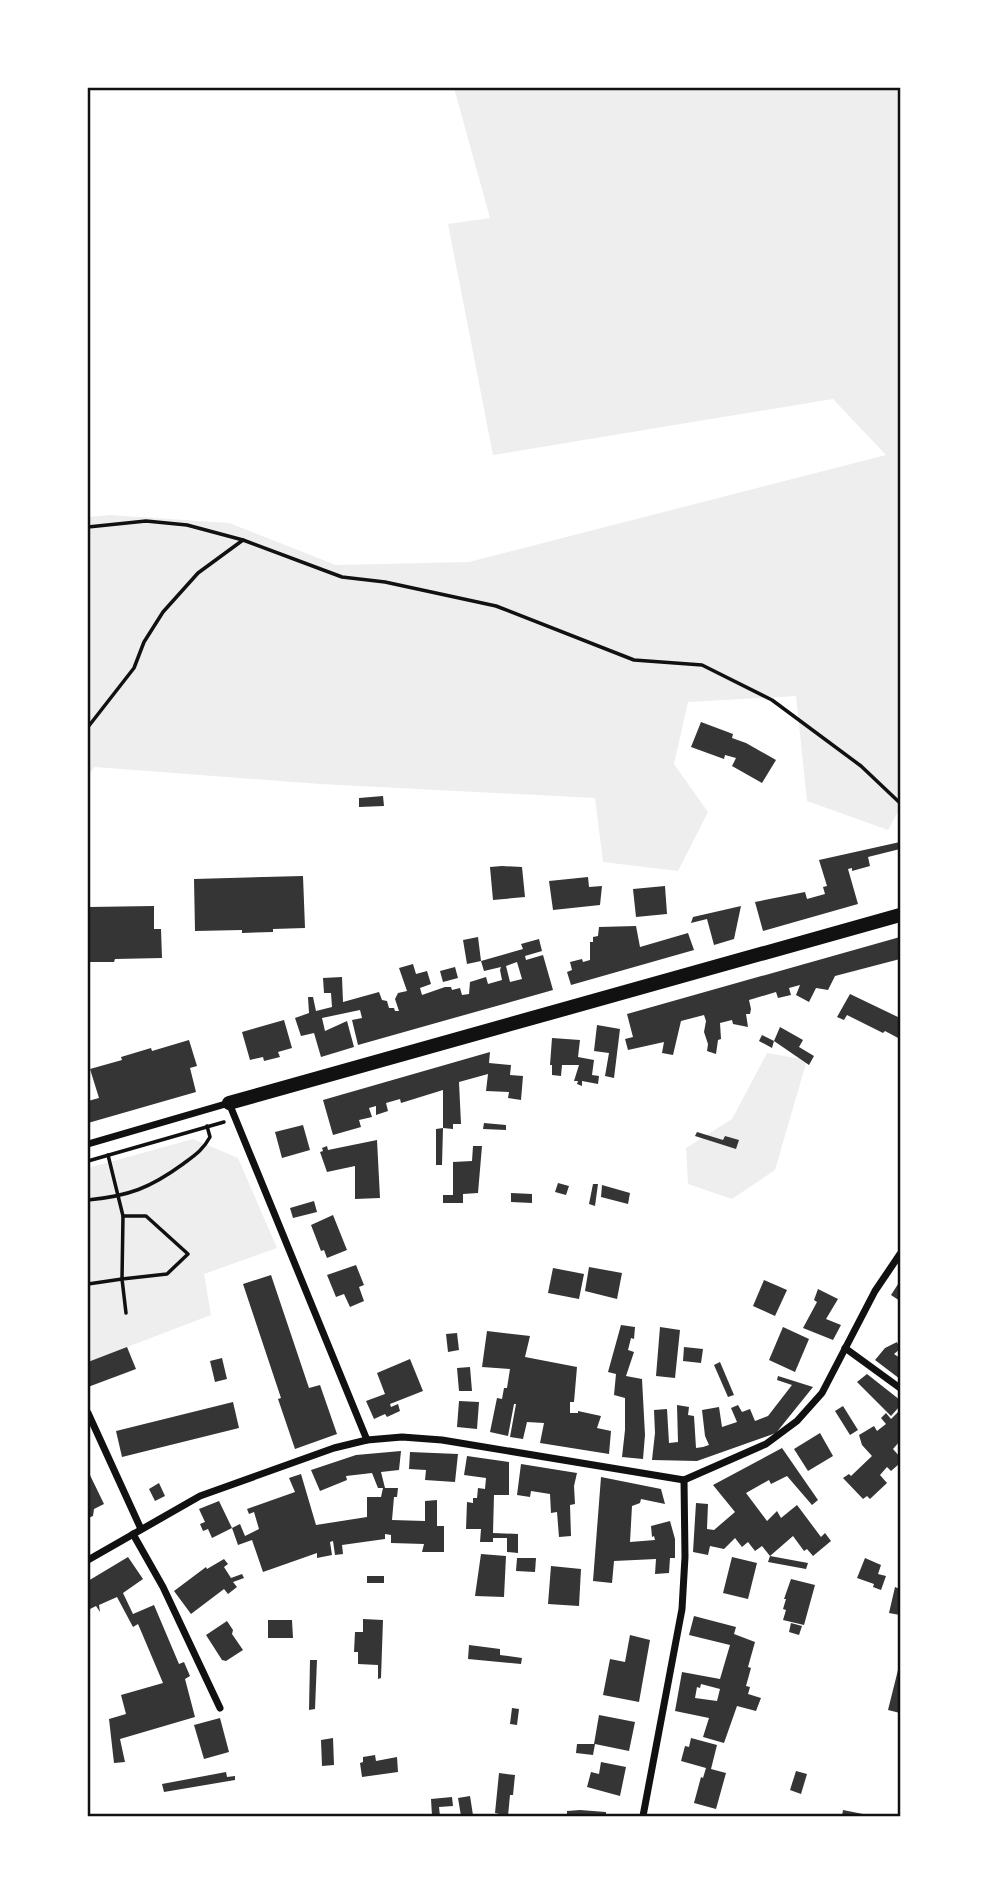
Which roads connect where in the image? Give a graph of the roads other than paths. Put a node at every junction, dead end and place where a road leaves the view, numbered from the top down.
1 (901, 915) edge
2 (229, 1103) junction
3 (88, 1144) edge
4 (901, 1254) edge
5 (845, 1348) junction
6 (901, 1388) edge
7 (88, 1413) edge
8 (367, 1440) junction
9 (684, 1480) junction
10 (141, 1529) junction
11 (133, 1534) junction
12 (88, 1560) edge
13 (220, 1708) dead end
14 (642, 1816) edge

1 - 2 main road
2 - 3 street
2 - 8 street
4 - 5 street
5 - 6 street
5 - 9 street
7 - 10 street
8 - 9 street
8 - 10 street
9 - 14 street
10 - 11 street
11 - 12 street
11 - 13 street

